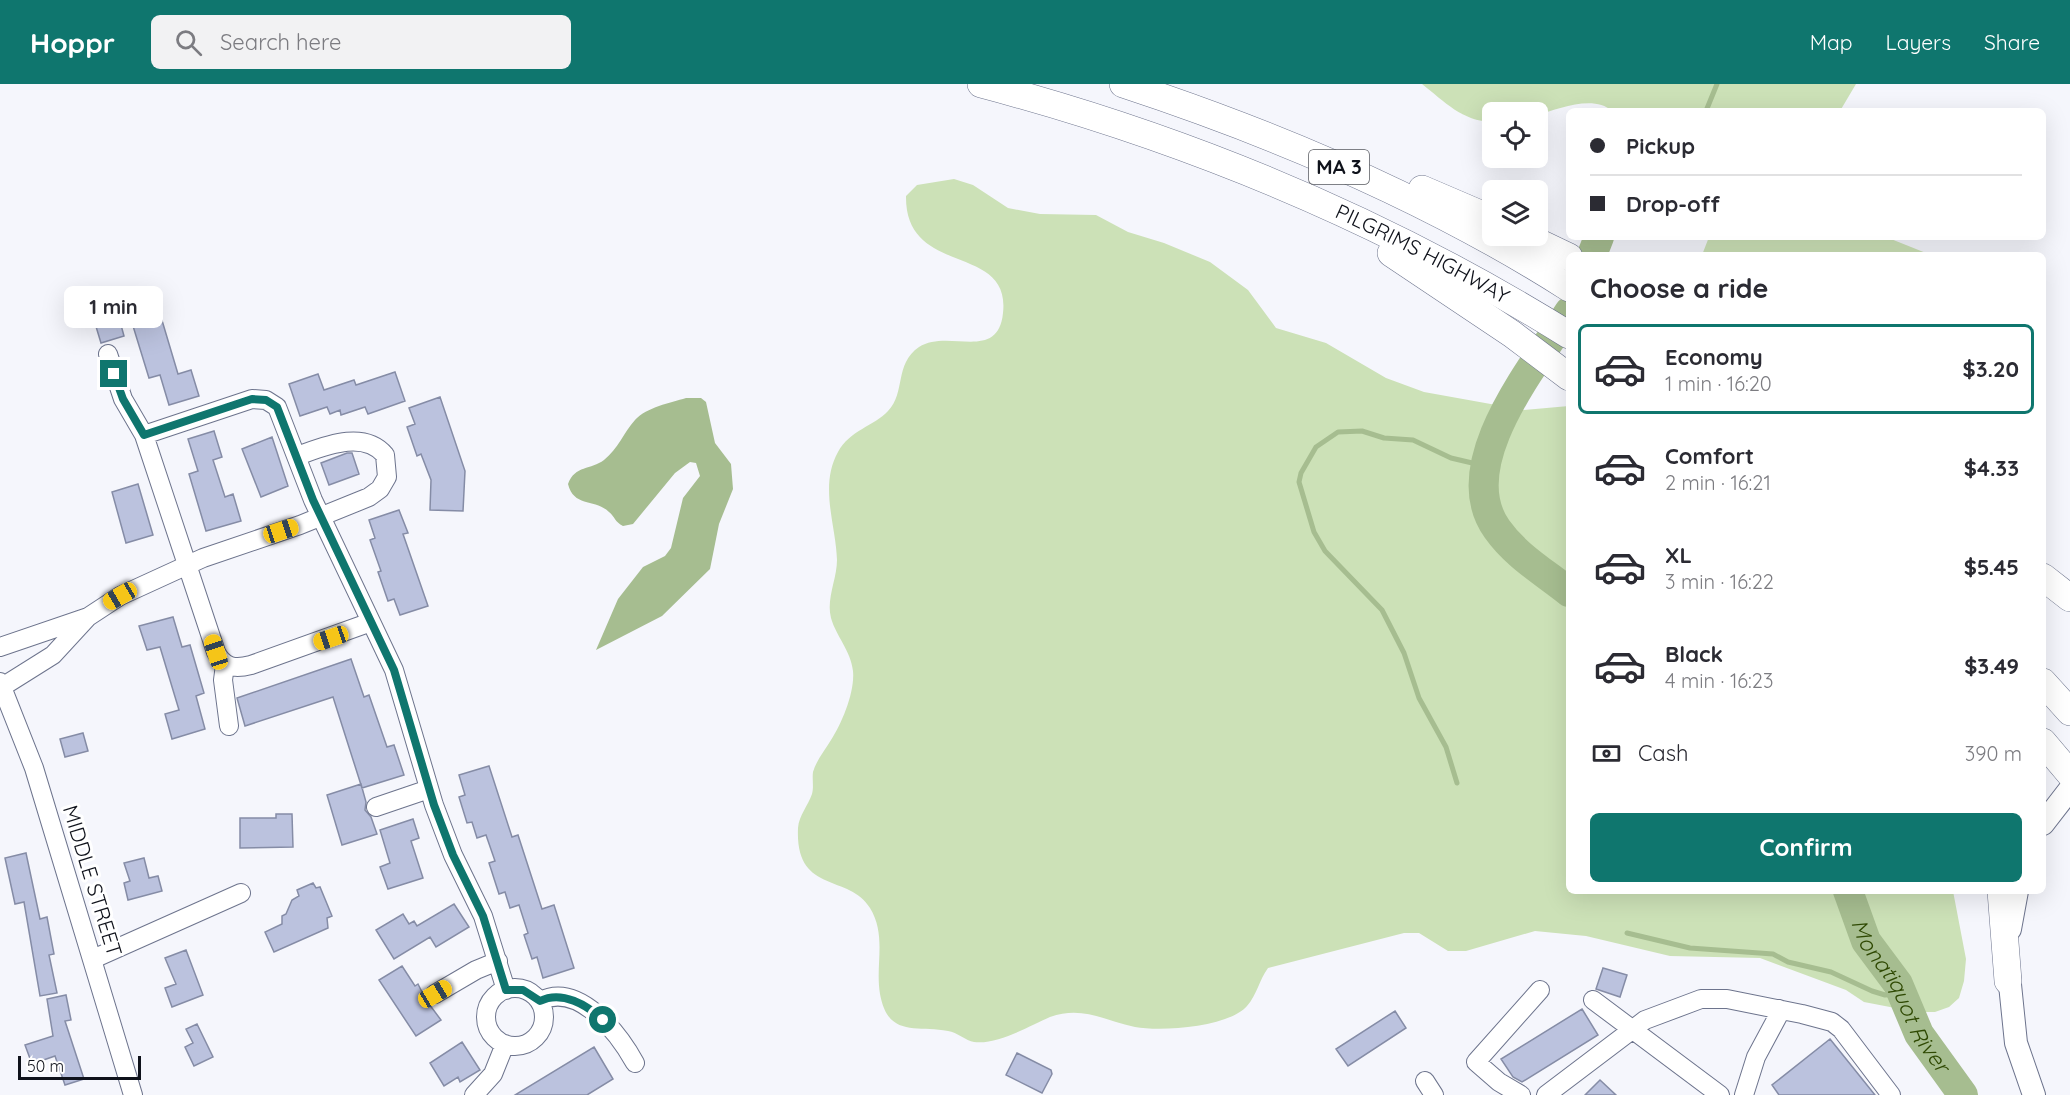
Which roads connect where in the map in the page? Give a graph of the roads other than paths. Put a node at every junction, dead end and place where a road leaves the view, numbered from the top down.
1 (981, 84) edge
2 (1124, 84) edge
3 (1212, 115) junction
4 (1219, 160) junction
5 (1482, 215) edge
6 (1538, 246) edge
7 (1557, 260) edge
8 (1566, 281) edge
9 (1566, 333) edge
10 (108, 354) dead end
11 (1566, 375) edge
12 (144, 435) junction
13 (297, 456) junction
14 (321, 517) junction
15 (187, 565) junction
16 (2046, 579) edge
17 (2070, 598) edge
18 (88, 617) junction
19 (371, 622) junction
20 (0, 647) edge
21 (225, 665) junction
22 (1, 685) edge
23 (2046, 685) edge
24 (2070, 712) edge
25 (230, 726) dead end
26 (2046, 746) edge
27 (2070, 774) edge
28 (429, 789) junction
29 (2070, 789) edge
30 (376, 807) dead end
31 (2046, 820) edge
32 (242, 893) dead end
33 (2001, 894) edge
34 (2016, 894) edge
35 (93, 959) junction
36 (498, 961) junction
37 (2008, 981) junction
38 (506, 990) junction
39 (1539, 990) dead end
40 (435, 994) dead end
41 (1593, 1000) dead end
42 (540, 1001) junction
43 (1779, 1009) junction
44 (1633, 1028) junction
45 (2016, 1043) junction
46 (505, 1044) junction
47 (635, 1063) dead end
48 (133, 1095) edge
49 (474, 1095) edge
50 (1521, 1095) edge
51 (1546, 1095) edge
52 (1720, 1095) edge
53 (1744, 1095) edge
54 (1891, 1095) edge
55 (2025, 1095) edge
56 (2034, 1095) edge

1 - 4 highway, MA 3
2 - 3 highway, PILGRIMS HIGHWAY / MA 3
3 - 5 highway
3 - 7 highway, PILGRIMS HIGHWAY / MA 3
4 - 9 highway, PILGRIMS HIGHWAY / MA 3
4 - 11 highway
6 - 7 highway
7 - 8 highway, MA 3
10 - 12 street
12 - 13 street
12 - 15 street
13 - 14 street
13 - 14 street
14 - 15 street
14 - 19 street
15 - 18 street
15 - 21 street
16 - 17 highway
18 - 20 street
18 - 22 street
19 - 21 street
19 - 28 street
21 - 25 street
22 - 35 street, MIDDLE STREET
23 - 24 highway
26 - 27 highway
28 - 30 street
28 - 36 street
29 - 31 main road
32 - 35 street
33 - 37 highway
34 - 37 main road
35 - 48 street, MIDDLE STREET
36 - 38 street
36 - 40 street
37 - 45 main road
38 - 42 street
38 - 46 street
39 - 50 street
41 - 44 street
42 - 46 street
42 - 47 street
43 - 44 street
43 - 53 street
43 - 54 street
44 - 51 street
44 - 52 street
45 - 55 main road
45 - 56 main road
46 - 49 street

